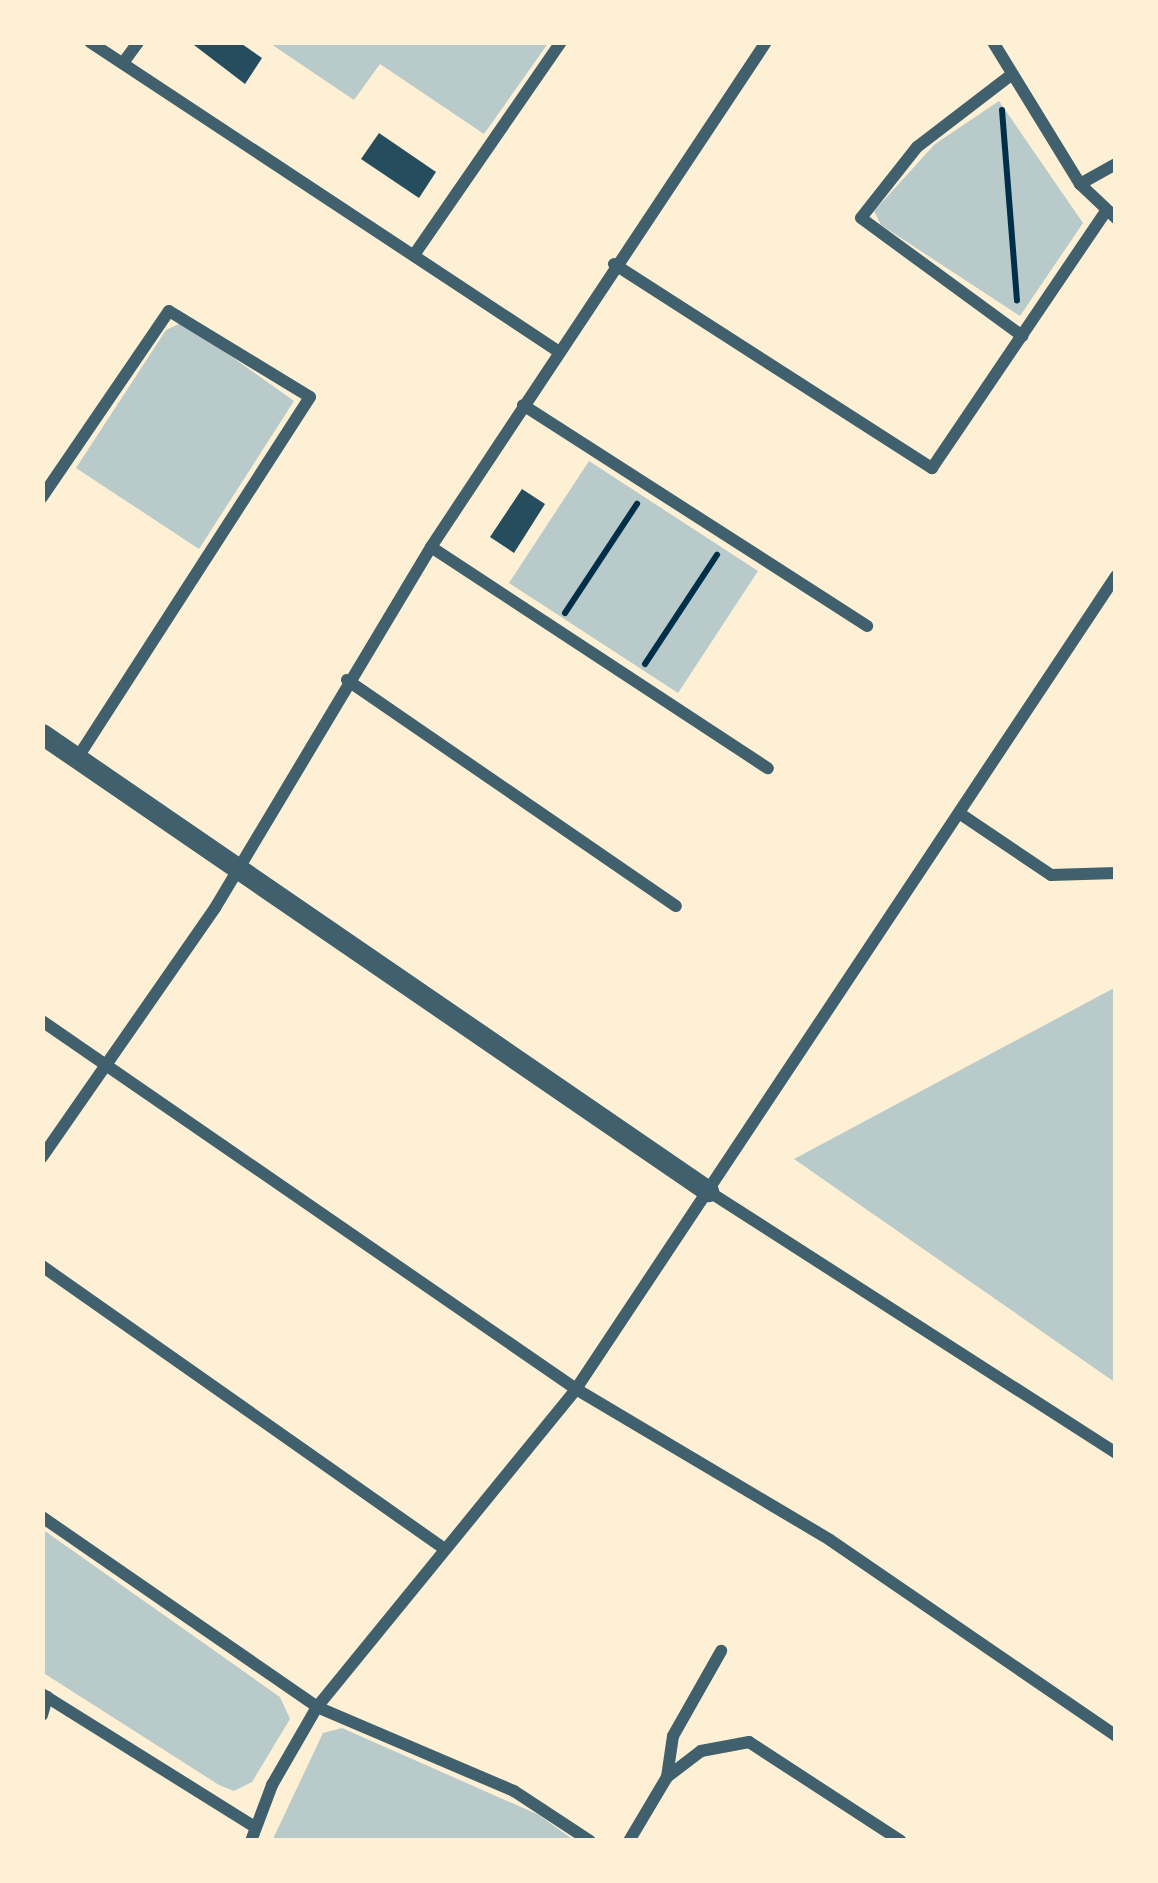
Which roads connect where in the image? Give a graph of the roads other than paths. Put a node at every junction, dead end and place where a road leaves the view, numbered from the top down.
1 (90, 42) edge
2 (138, 42) edge
3 (562, 42) edge
4 (766, 42) edge
5 (998, 44) edge
6 (123, 64) junction
7 (1006, 79) junction
8 (1116, 164) edge
9 (1080, 184) junction
10 (1111, 214) edge
11 (414, 255) junction
12 (614, 264) junction
13 (1022, 336) junction
14 (558, 351) junction
15 (523, 405) junction
16 (42, 497) edge
17 (431, 548) junction
18 (1116, 576) edge
19 (867, 626) dead end
20 (347, 680) junction
21 (42, 734) edge
22 (77, 758) junction
23 (769, 768) dead end
24 (958, 813) junction
25 (241, 867) junction
26 (1116, 873) edge
27 (676, 906) dead end
28 (42, 1021) edge
29 (112, 1064) junction
30 (42, 1157) edge
31 (708, 1191) junction
32 (42, 1266) edge
33 (576, 1389) junction
34 (1116, 1453) edge
35 (42, 1516) edge
36 (444, 1549) junction
37 (721, 1651) dead end
38 (44, 1695) edge
39 (317, 1707) junction
40 (42, 1715) edge
41 (1116, 1736) edge
42 (667, 1777) junction
43 (253, 1834) edge
44 (590, 1841) edge
45 (629, 1841) edge
46 (901, 1841) edge

1 - 6 street
2 - 6 street
3 - 11 street
4 - 12 street
5 - 7 street
6 - 11 street
7 - 9 street
7 - 13 street
8 - 9 street
9 - 10 street
10 - 13 street
11 - 14 street
12 - 13 street
12 - 14 street
14 - 15 street
15 - 17 street
15 - 19 street
16 - 22 street
17 - 20 street
17 - 23 street
18 - 24 street
20 - 25 street
20 - 27 street
21 - 22 street
22 - 25 street
24 - 26 street
24 - 31 street
25 - 29 street
25 - 31 street
28 - 29 street
29 - 30 street
29 - 33 street
31 - 33 street
31 - 34 street
32 - 36 street
33 - 36 street
33 - 41 street
35 - 39 street
36 - 39 street
37 - 42 street
38 - 40 street
38 - 43 street
39 - 43 street
39 - 44 street
42 - 45 street
42 - 46 street

